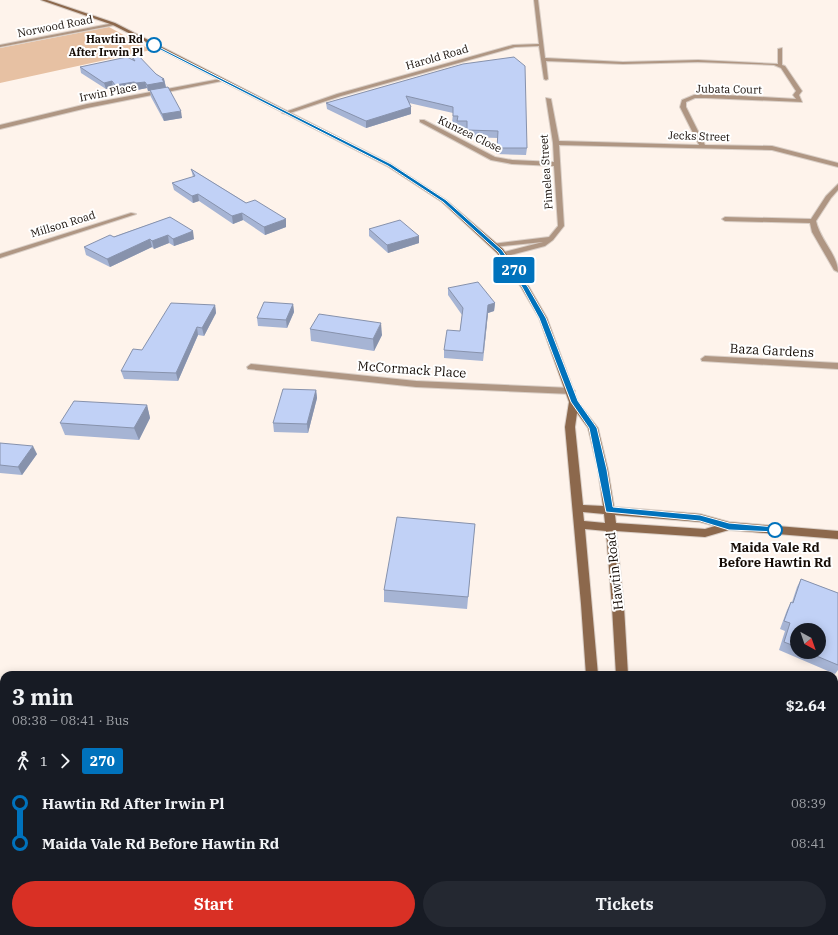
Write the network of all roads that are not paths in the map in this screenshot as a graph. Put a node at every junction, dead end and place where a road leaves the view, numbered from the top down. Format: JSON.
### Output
{"nodes":[{"id":1,"x":43,"y":0,"type":"edge"},
{"id":2,"x":536,"y":0,"type":"edge"},
{"id":3,"x":114,"y":24,"type":"junction"},
{"id":4,"x":541,"y":45,"type":"junction"},
{"id":5,"x":0,"y":46,"type":"edge"},
{"id":6,"x":780,"y":49,"type":"dead end"},
{"id":7,"x":543,"y":60,"type":"junction"},
{"id":8,"x":778,"y":66,"type":"junction"},
{"id":9,"x":546,"y":79,"type":"dead end"},
{"id":10,"x":220,"y":80,"type":"junction"},
{"id":11,"x":340,"y":95,"type":"junction"},
{"id":12,"x":548,"y":100,"type":"dead end"},
{"id":13,"x":278,"y":109,"type":"junction"},
{"id":14,"x":285,"y":113,"type":"junction"},
{"id":15,"x":422,"y":121,"type":"dead end"},
{"id":16,"x":0,"y":127,"type":"edge"},
{"id":17,"x":556,"y":143,"type":"junction"},
{"id":18,"x":702,"y":146,"type":"junction"},
{"id":19,"x":558,"y":164,"type":"junction"},
{"id":20,"x":838,"y":165,"type":"edge"},
{"id":21,"x":838,"y":186,"type":"edge"},
{"id":22,"x":133,"y":214,"type":"dead end"},
{"id":23,"x":725,"y":219,"type":"dead end"},
{"id":24,"x":812,"y":221,"type":"junction"},
{"id":25,"x":551,"y":239,"type":"junction"},
{"id":26,"x":494,"y":245,"type":"junction"},
{"id":27,"x":503,"y":255,"type":"junction"},
{"id":28,"x":0,"y":256,"type":"edge"},
{"id":29,"x":838,"y":270,"type":"edge"},
{"id":30,"x":705,"y":359,"type":"dead end"},
{"id":31,"x":838,"y":366,"type":"edge"},
{"id":32,"x":251,"y":367,"type":"dead end"},
{"id":33,"x":571,"y":391,"type":"junction"},
{"id":34,"x":574,"y":402,"type":"junction"},
{"id":35,"x":578,"y":508,"type":"junction"},
{"id":36,"x":609,"y":510,"type":"junction"},
{"id":37,"x":579,"y":525,"type":"junction"},
{"id":38,"x":729,"y":526,"type":"junction"},
{"id":39,"x":610,"y":528,"type":"junction"},
{"id":40,"x":838,"y":535,"type":"edge"},
{"id":41,"x":592,"y":671,"type":"edge"},
{"id":42,"x":622,"y":671,"type":"edge"}],
"edges":[{"from":1,"to":3,"type":"main road","name":"Hawtin Road"},
{"from":2,"to":4,"type":"street"},
{"from":3,"to":5,"type":"street","name":"Norwood Road"},
{"from":3,"to":10,"type":"main road","name":"Hawtin Road"},
{"from":4,"to":7,"type":"street"},
{"from":4,"to":11,"type":"street","name":"Harold Road"},
{"from":6,"to":8,"type":"street"},
{"from":7,"to":8,"type":"street"},
{"from":7,"to":9,"type":"street"},
{"from":8,"to":18,"type":"street","name":"Jubata Court"},
{"from":10,"to":13,"type":"main road","name":"Hawtin Road"},
{"from":10,"to":16,"type":"street","name":"Irwin Place"},
{"from":11,"to":13,"type":"street","name":"Harold Road"},
{"from":11,"to":14,"type":"street","name":"Harold Road"},
{"from":12,"to":17,"type":"street","name":"Pimelea Street"},
{"from":13,"to":14,"type":"main road","name":"Hawtin Road"},
{"from":14,"to":26,"type":"main road","name":"Hawtin Road"},
{"from":15,"to":19,"type":"street","name":"Kunzea Close"},
{"from":17,"to":18,"type":"street","name":"Jecks Street"},
{"from":17,"to":19,"type":"street","name":"Pimelea Street"},
{"from":18,"to":20,"type":"street","name":"Jecks Street"},
{"from":19,"to":25,"type":"street","name":"Pimelea Street"},
{"from":21,"to":24,"type":"street"},
{"from":22,"to":28,"type":"street","name":"Millson Road"},
{"from":23,"to":24,"type":"street"},
{"from":24,"to":29,"type":"street"},
{"from":25,"to":26,"type":"street"},
{"from":25,"to":27,"type":"street"},
{"from":26,"to":27,"type":"main road","name":"Hawtin Road"},
{"from":27,"to":33,"type":"main road","name":"Hawtin Road"},
{"from":30,"to":31,"type":"street","name":"Baza Gardens"},
{"from":32,"to":33,"type":"street","name":"McCormack Place"},
{"from":33,"to":34,"type":"main road","name":"Hawtin Road"},
{"from":34,"to":35,"type":"main road","name":"Hawtin Road"},
{"from":34,"to":36,"type":"main road","name":"Hawtin Road"},
{"from":35,"to":36,"type":"main road"},
{"from":35,"to":37,"type":"main road","name":"Hawtin Road"},
{"from":36,"to":38,"type":"main road"},
{"from":36,"to":39,"type":"main road","name":"Hawtin Road"},
{"from":37,"to":39,"type":"main road"},
{"from":37,"to":41,"type":"main road","name":"Hawtin Road"},
{"from":38,"to":39,"type":"main road"},
{"from":38,"to":40,"type":"main road"},
{"from":39,"to":42,"type":"main road","name":"Hawtin Road"}]}
